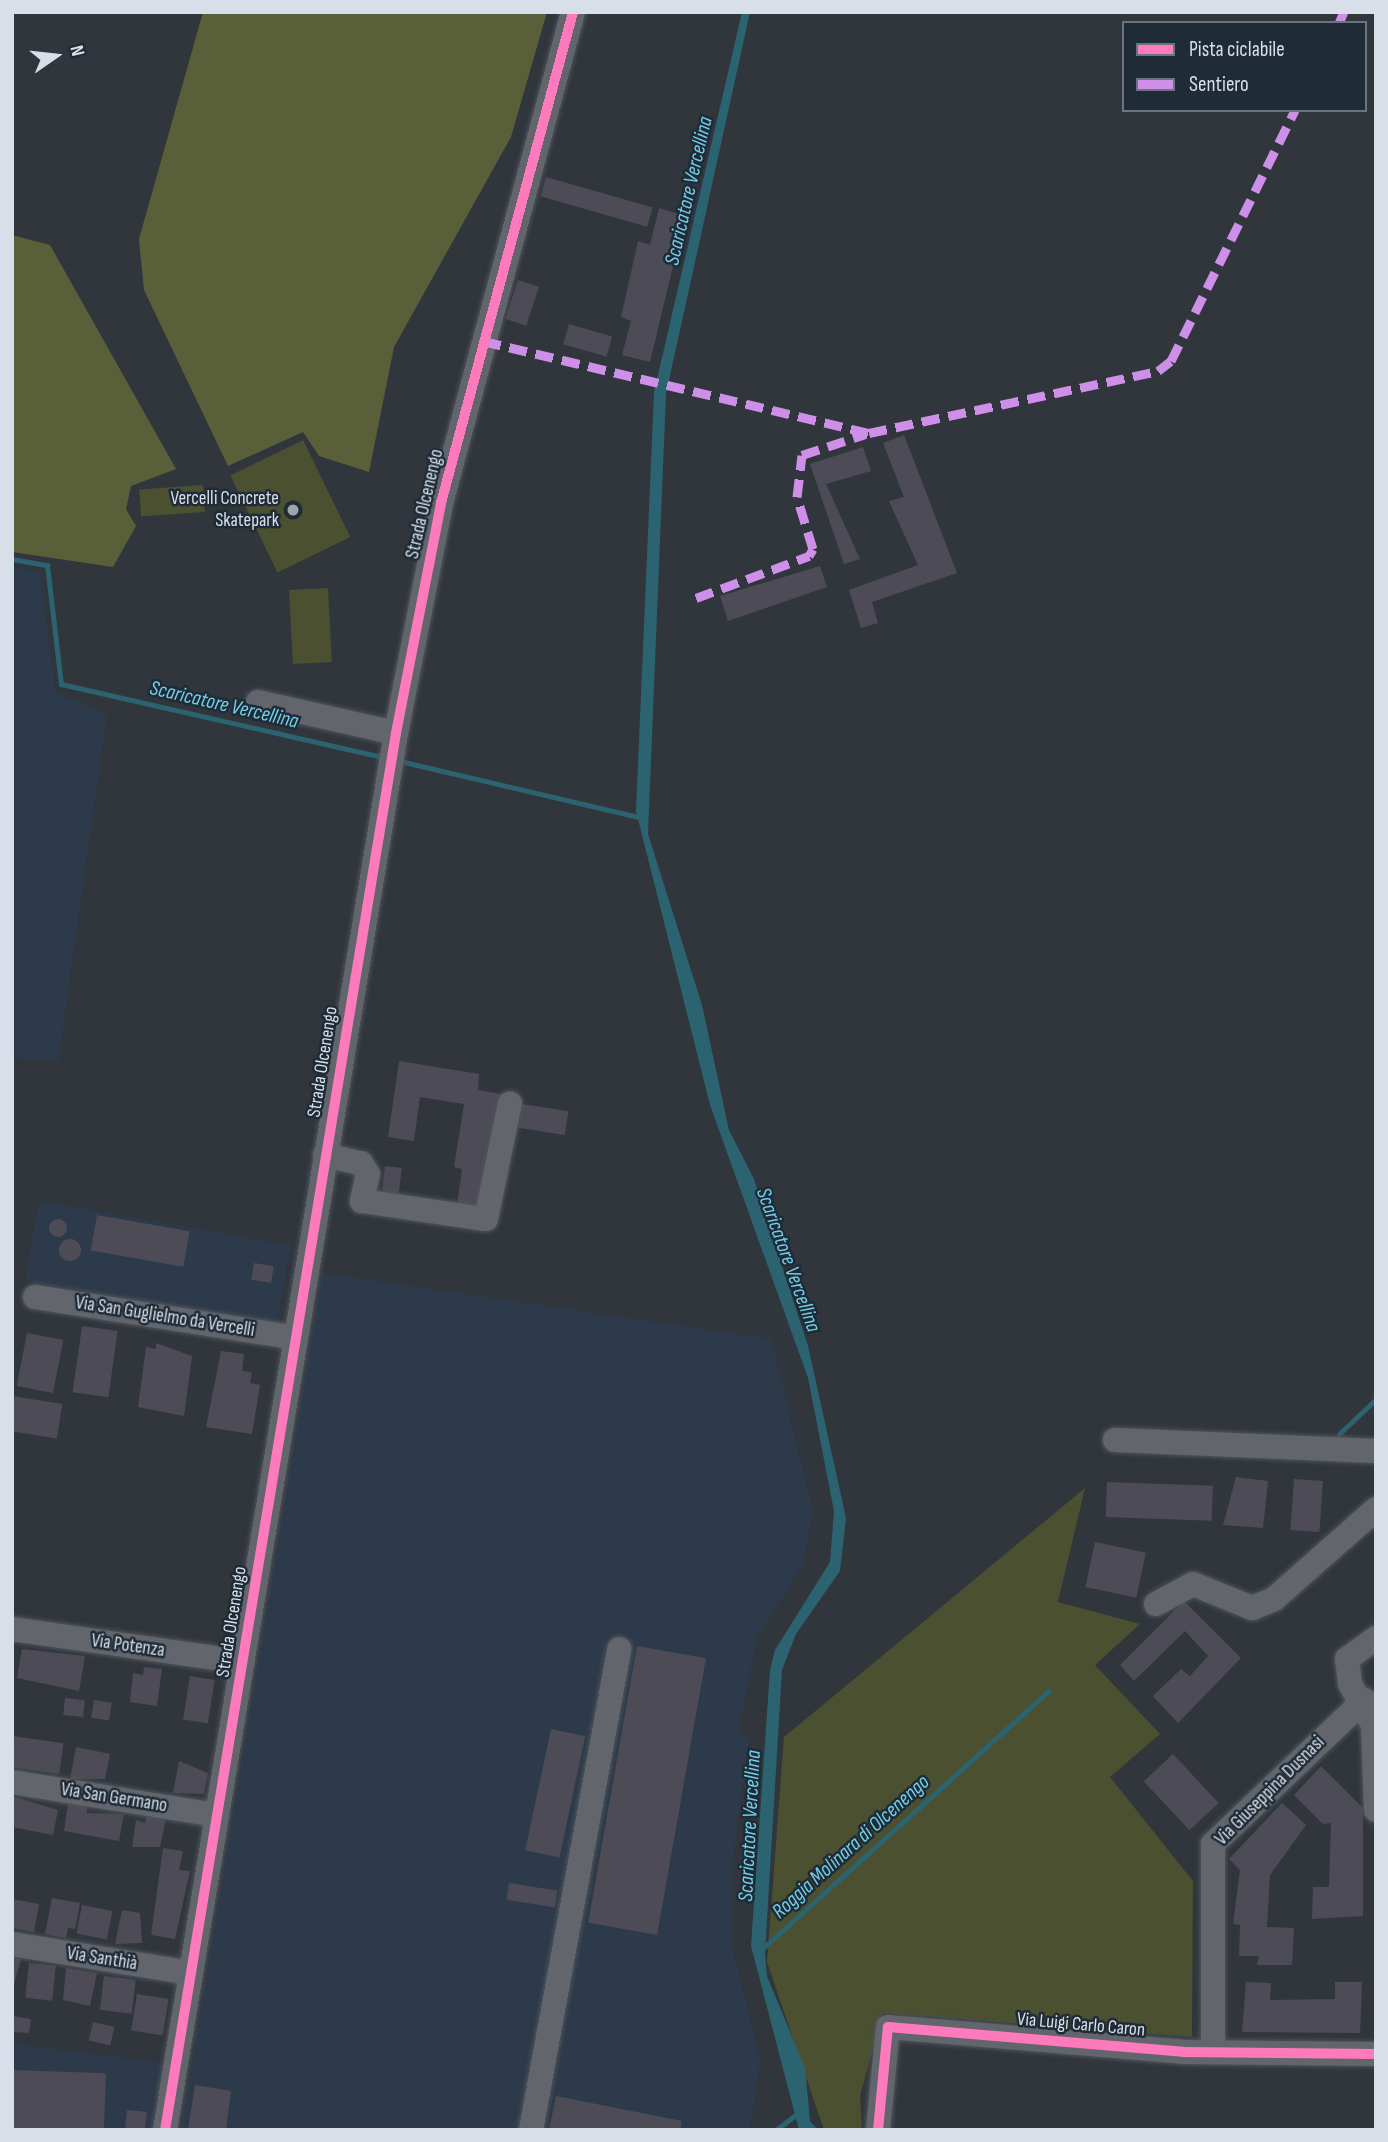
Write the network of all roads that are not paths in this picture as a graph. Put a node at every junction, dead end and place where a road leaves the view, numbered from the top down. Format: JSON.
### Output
{"nodes":[{"id":1,"x":573,"y":12,"type":"edge"},
{"id":2,"x":258,"y":702,"type":"dead end"},
{"id":3,"x":396,"y":733,"type":"junction"},
{"id":4,"x":510,"y":1103,"type":"dead end"},
{"id":5,"x":325,"y":1155,"type":"junction"},
{"id":6,"x":35,"y":1297,"type":"dead end"},
{"id":7,"x":296,"y":1338,"type":"junction"},
{"id":8,"x":1115,"y":1440,"type":"dead end"},
{"id":9,"x":1376,"y":1451,"type":"edge"},
{"id":10,"x":1376,"y":1509,"type":"edge"},
{"id":11,"x":1156,"y":1604,"type":"dead end"},
{"id":12,"x":12,"y":1629,"type":"edge"},
{"id":13,"x":1376,"y":1638,"type":"edge"},
{"id":14,"x":620,"y":1649,"type":"dead end"},
{"id":15,"x":243,"y":1662,"type":"junction"},
{"id":16,"x":1364,"y":1700,"type":"junction"},
{"id":17,"x":12,"y":1782,"type":"edge"},
{"id":18,"x":1376,"y":1810,"type":"edge"},
{"id":19,"x":216,"y":1815,"type":"junction"},
{"id":20,"x":12,"y":1944,"type":"edge"},
{"id":21,"x":191,"y":1973,"type":"junction"},
{"id":22,"x":1213,"y":2052,"type":"junction"},
{"id":23,"x":1376,"y":2054,"type":"edge"},
{"id":24,"x":164,"y":2130,"type":"edge"},
{"id":25,"x":531,"y":2130,"type":"edge"},
{"id":26,"x":878,"y":2130,"type":"edge"}],
"edges":[{"from":1,"to":3,"type":"street","name":"Strada Olcenengo"},
{"from":2,"to":3,"type":"street"},
{"from":3,"to":5,"type":"street","name":"Strada Olcenengo"},
{"from":4,"to":5,"type":"street"},
{"from":5,"to":7,"type":"street","name":"Strada Olcenengo"},
{"from":6,"to":7,"type":"street","name":"Via San Guglielmo da Vercelli"},
{"from":7,"to":15,"type":"street","name":"Strada Olcenengo"},
{"from":8,"to":9,"type":"street"},
{"from":10,"to":11,"type":"street"},
{"from":12,"to":15,"type":"street","name":"Via Potenza"},
{"from":13,"to":16,"type":"street"},
{"from":14,"to":25,"type":"street"},
{"from":15,"to":19,"type":"street","name":"Strada Olcenengo"},
{"from":16,"to":18,"type":"street"},
{"from":16,"to":22,"type":"street","name":"Via Giuseppina Dusnasi"},
{"from":17,"to":19,"type":"street","name":"Via San Germano"},
{"from":19,"to":21,"type":"street","name":"Strada Olcenengo"},
{"from":20,"to":21,"type":"street","name":"Via Santhià"},
{"from":21,"to":24,"type":"street","name":"Strada Olcenengo"},
{"from":22,"to":23,"type":"street","name":"Via Luigi Carlo Caron"},
{"from":22,"to":26,"type":"street","name":"Via Luigi Carlo Caron"}]}
